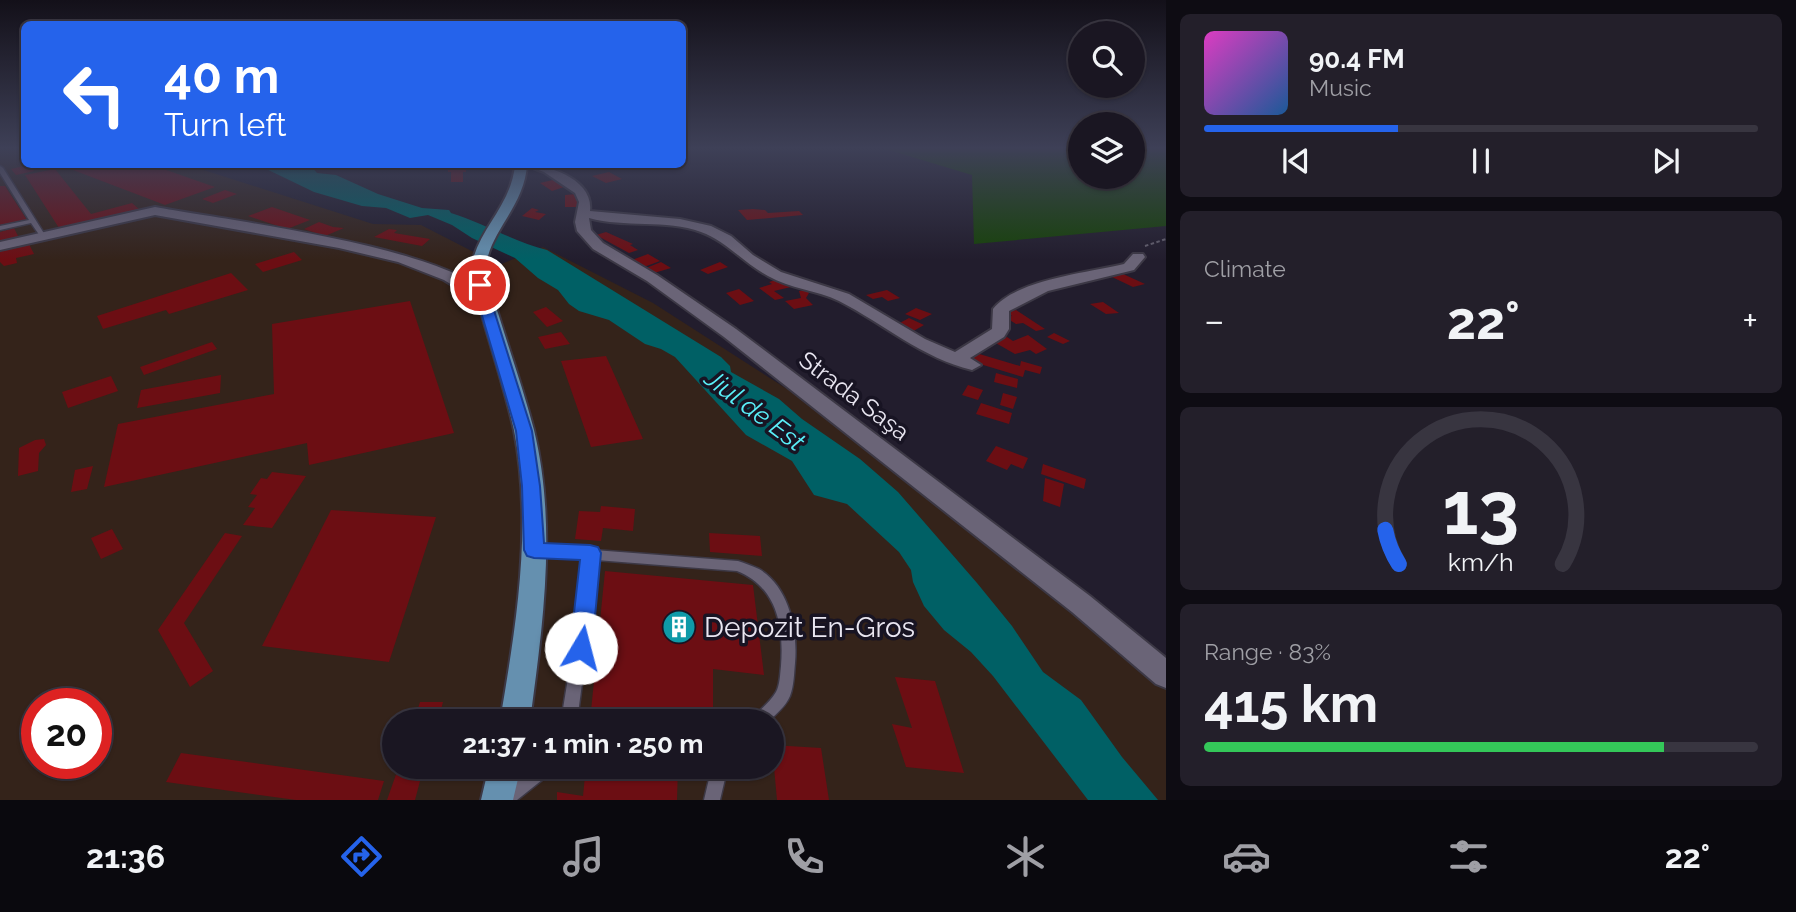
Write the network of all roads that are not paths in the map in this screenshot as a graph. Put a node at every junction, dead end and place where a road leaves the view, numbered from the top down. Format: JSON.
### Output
{"nodes":[{"id":1,"x":11,"y":185,"type":"edge"},
{"id":2,"x":519,"y":185,"type":"edge"},
{"id":3,"x":571,"y":185,"type":"edge"},
{"id":4,"x":583,"y":213,"type":"junction"},
{"id":5,"x":33,"y":221,"type":"junction"},
{"id":6,"x":0,"y":229,"type":"edge"},
{"id":7,"x":42,"y":235,"type":"junction"},
{"id":8,"x":0,"y":246,"type":"edge"},
{"id":9,"x":1138,"y":257,"type":"road end"},
{"id":10,"x":484,"y":298,"type":"junction"},
{"id":11,"x":534,"y":550,"type":"junction"},
{"id":12,"x":590,"y":553,"type":"junction"},
{"id":13,"x":1166,"y":675,"type":"edge"},
{"id":14,"x":517,"y":709,"type":"edge"},
{"id":15,"x":571,"y":709,"type":"edge"},
{"id":16,"x":769,"y":709,"type":"edge"},
{"id":17,"x":502,"y":779,"type":"edge"},
{"id":18,"x":529,"y":779,"type":"edge"},
{"id":19,"x":717,"y":779,"type":"edge"},
{"id":20,"x":497,"y":800,"type":"edge"},
{"id":21,"x":504,"y":800,"type":"edge"},
{"id":22,"x":712,"y":800,"type":"edge"}],
"edges":[{"from":1,"to":5,"type":"lane"},
{"from":2,"to":10,"type":"main road"},
{"from":3,"to":4,"type":"street","name":"Strada Saşa"},
{"from":4,"to":9,"type":"street"},
{"from":4,"to":13,"type":"street","name":"Strada Saşa"},
{"from":5,"to":6,"type":"lane"},
{"from":5,"to":7,"type":"lane"},
{"from":7,"to":8,"type":"street"},
{"from":7,"to":10,"type":"street"},
{"from":10,"to":11,"type":"main road"},
{"from":11,"to":12,"type":"lane"},
{"from":11,"to":14,"type":"main road"},
{"from":12,"to":15,"type":"lane"},
{"from":12,"to":16,"type":"lane"},
{"from":17,"to":20,"type":"main road"},
{"from":18,"to":21,"type":"lane"},
{"from":19,"to":22,"type":"lane"}]}
